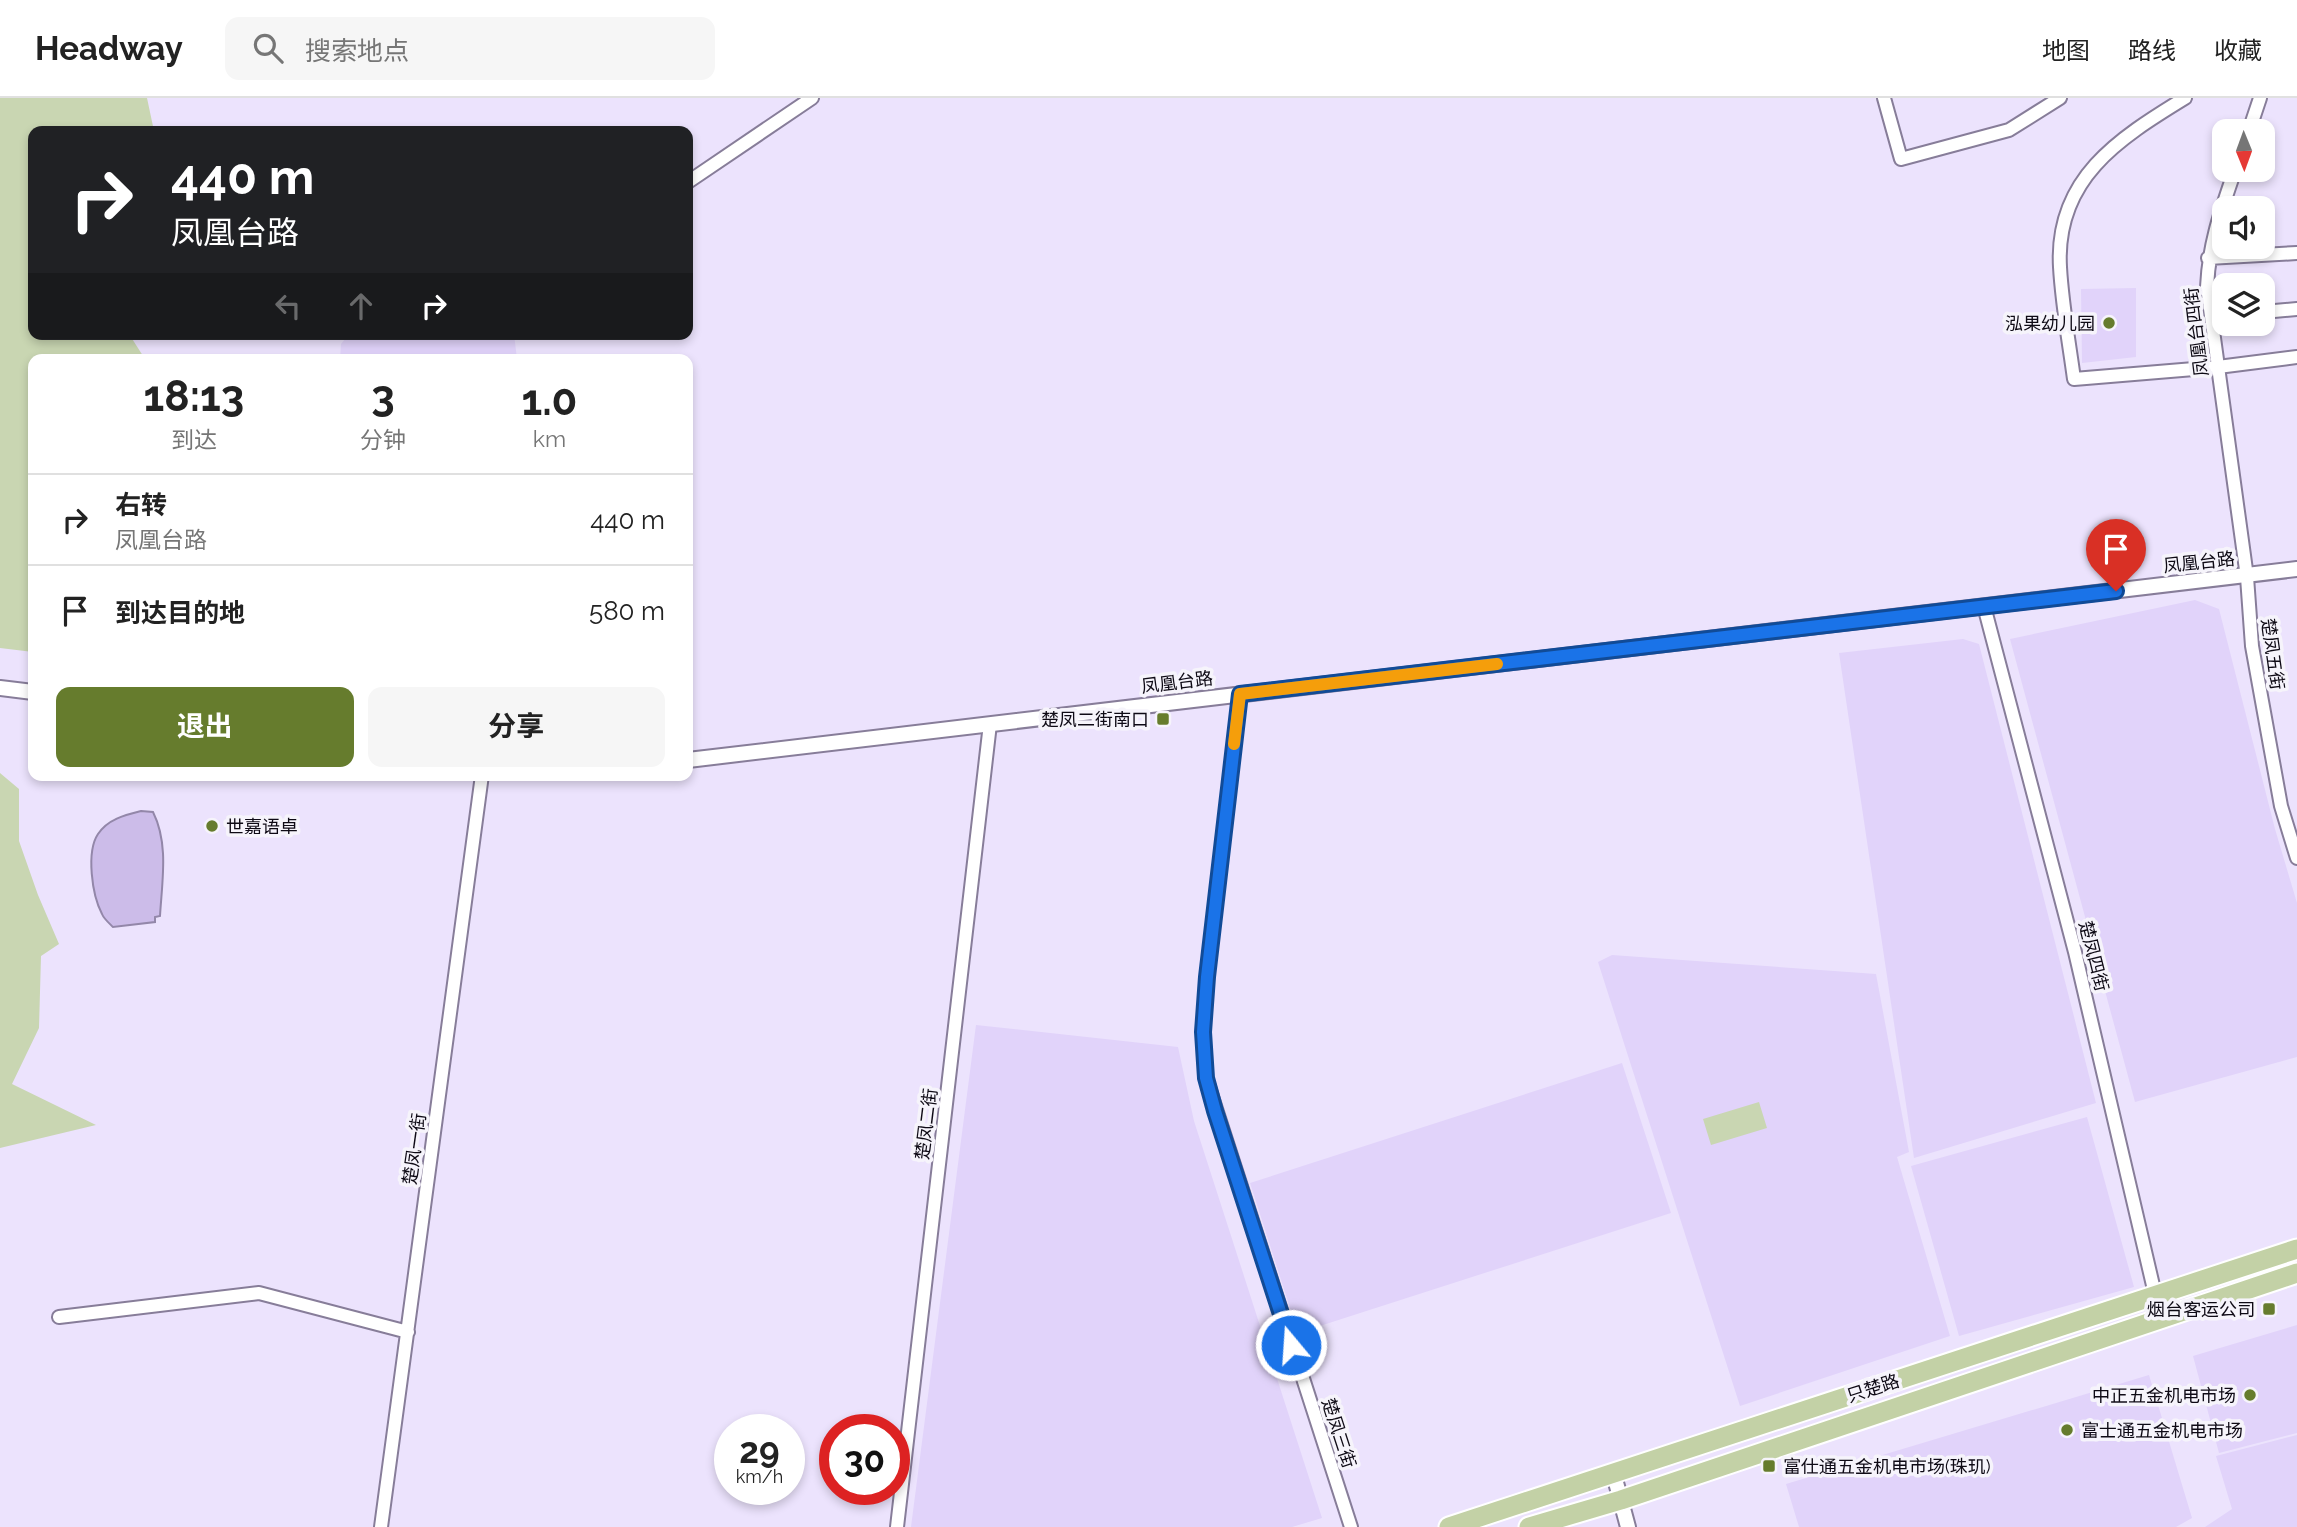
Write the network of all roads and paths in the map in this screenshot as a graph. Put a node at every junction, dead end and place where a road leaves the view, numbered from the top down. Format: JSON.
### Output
{"nodes":[{"id":1,"x":811,"y":98,"type":"edge"},
{"id":2,"x":1884,"y":98,"type":"edge"},
{"id":3,"x":2060,"y":98,"type":"edge"},
{"id":4,"x":2185,"y":98,"type":"edge"},
{"id":5,"x":2260,"y":98,"type":"edge"},
{"id":6,"x":2253,"y":119,"type":"edge"},
{"id":7,"x":693,"y":179,"type":"edge"},
{"id":8,"x":2231,"y":182,"type":"edge"},
{"id":9,"x":2297,"y":253,"type":"edge"},
{"id":10,"x":2208,"y":258,"type":"junction"},
{"id":11,"x":2297,"y":309,"type":"edge"},
{"id":12,"x":2275,"y":311,"type":"edge"},
{"id":13,"x":2210,"y":316,"type":"joint"},
{"id":14,"x":2297,"y":357,"type":"edge"},
{"id":15,"x":2218,"y":367,"type":"junction"},
{"id":16,"x":2297,"y":569,"type":"edge"},
{"id":17,"x":2247,"y":576,"type":"junction"},
{"id":18,"x":1984,"y":606,"type":"junction"},
{"id":19,"x":0,"y":688,"type":"edge"},
{"id":20,"x":28,"y":691,"type":"edge"},
{"id":21,"x":1240,"y":694,"type":"junction"},
{"id":22,"x":990,"y":724,"type":"junction"},
{"id":23,"x":693,"y":759,"type":"edge"},
{"id":24,"x":481,"y":781,"type":"edge"},
{"id":25,"x":2297,"y":859,"type":"edge"},
{"id":26,"x":2297,"y":1249,"type":"edge"},
{"id":27,"x":2297,"y":1273,"type":"edge"},
{"id":28,"x":2155,"y":1294,"type":"junction"},
{"id":29,"x":2163,"y":1316,"type":"junction"},
{"id":30,"x":59,"y":1317,"type":"dead end"},
{"id":31,"x":408,"y":1332,"type":"junction"},
{"id":32,"x":1614,"y":1475,"type":"junction"},
{"id":33,"x":1621,"y":1500,"type":"junction"},
{"id":34,"x":382,"y":1527,"type":"edge"},
{"id":35,"x":897,"y":1527,"type":"edge"},
{"id":36,"x":1351,"y":1527,"type":"edge"},
{"id":37,"x":1449,"y":1527,"type":"edge"},
{"id":38,"x":1529,"y":1527,"type":"edge"},
{"id":39,"x":1628,"y":1527,"type":"edge"}],
"edges":[{"from":1,"to":7,"type":"street"},
{"from":2,"to":3,"type":"street"},
{"from":4,"to":15,"type":"street"},
{"from":5,"to":6,"type":"street"},
{"from":8,"to":10,"type":"street","name":"凤凰台四街"},
{"from":9,"to":10,"type":"street"},
{"from":10,"to":13,"type":"street","name":"凤凰台四街"},
{"from":11,"to":12,"type":"street"},
{"from":13,"to":15,"type":"street","name":"凤凰台四街"},
{"from":14,"to":15,"type":"street"},
{"from":15,"to":17,"type":"street","name":"凤凰台四街"},
{"from":16,"to":17,"type":"street","name":"凤凰台路"},
{"from":17,"to":18,"type":"street","name":"凤凰台路"},
{"from":17,"to":25,"type":"street","name":"楚凤五街"},
{"from":18,"to":21,"type":"street","name":"凤凰台路"},
{"from":18,"to":28,"type":"street","name":"楚凤四街"},
{"from":19,"to":20,"type":"street"},
{"from":21,"to":22,"type":"street","name":"凤凰台路"},
{"from":21,"to":36,"type":"street","name":"楚凤三街"},
{"from":22,"to":23,"type":"street","name":"凤凰台路"},
{"from":22,"to":35,"type":"street","name":"楚凤二街"},
{"from":24,"to":31,"type":"street","name":"楚凤一街"},
{"from":26,"to":28,"type":"main road","name":"只楚路"},
{"from":27,"to":29,"type":"main road","name":"只楚路"},
{"from":28,"to":29,"type":"street","name":"楚凤四街"},
{"from":28,"to":32,"type":"main road","name":"只楚路"},
{"from":29,"to":33,"type":"main road","name":"只楚路"},
{"from":30,"to":31,"type":"street"},
{"from":31,"to":34,"type":"street","name":"楚凤一街"},
{"from":32,"to":33,"type":"street"},
{"from":32,"to":37,"type":"main road","name":"只楚路"},
{"from":33,"to":38,"type":"main road","name":"只楚路"},
{"from":33,"to":39,"type":"street"}]}
